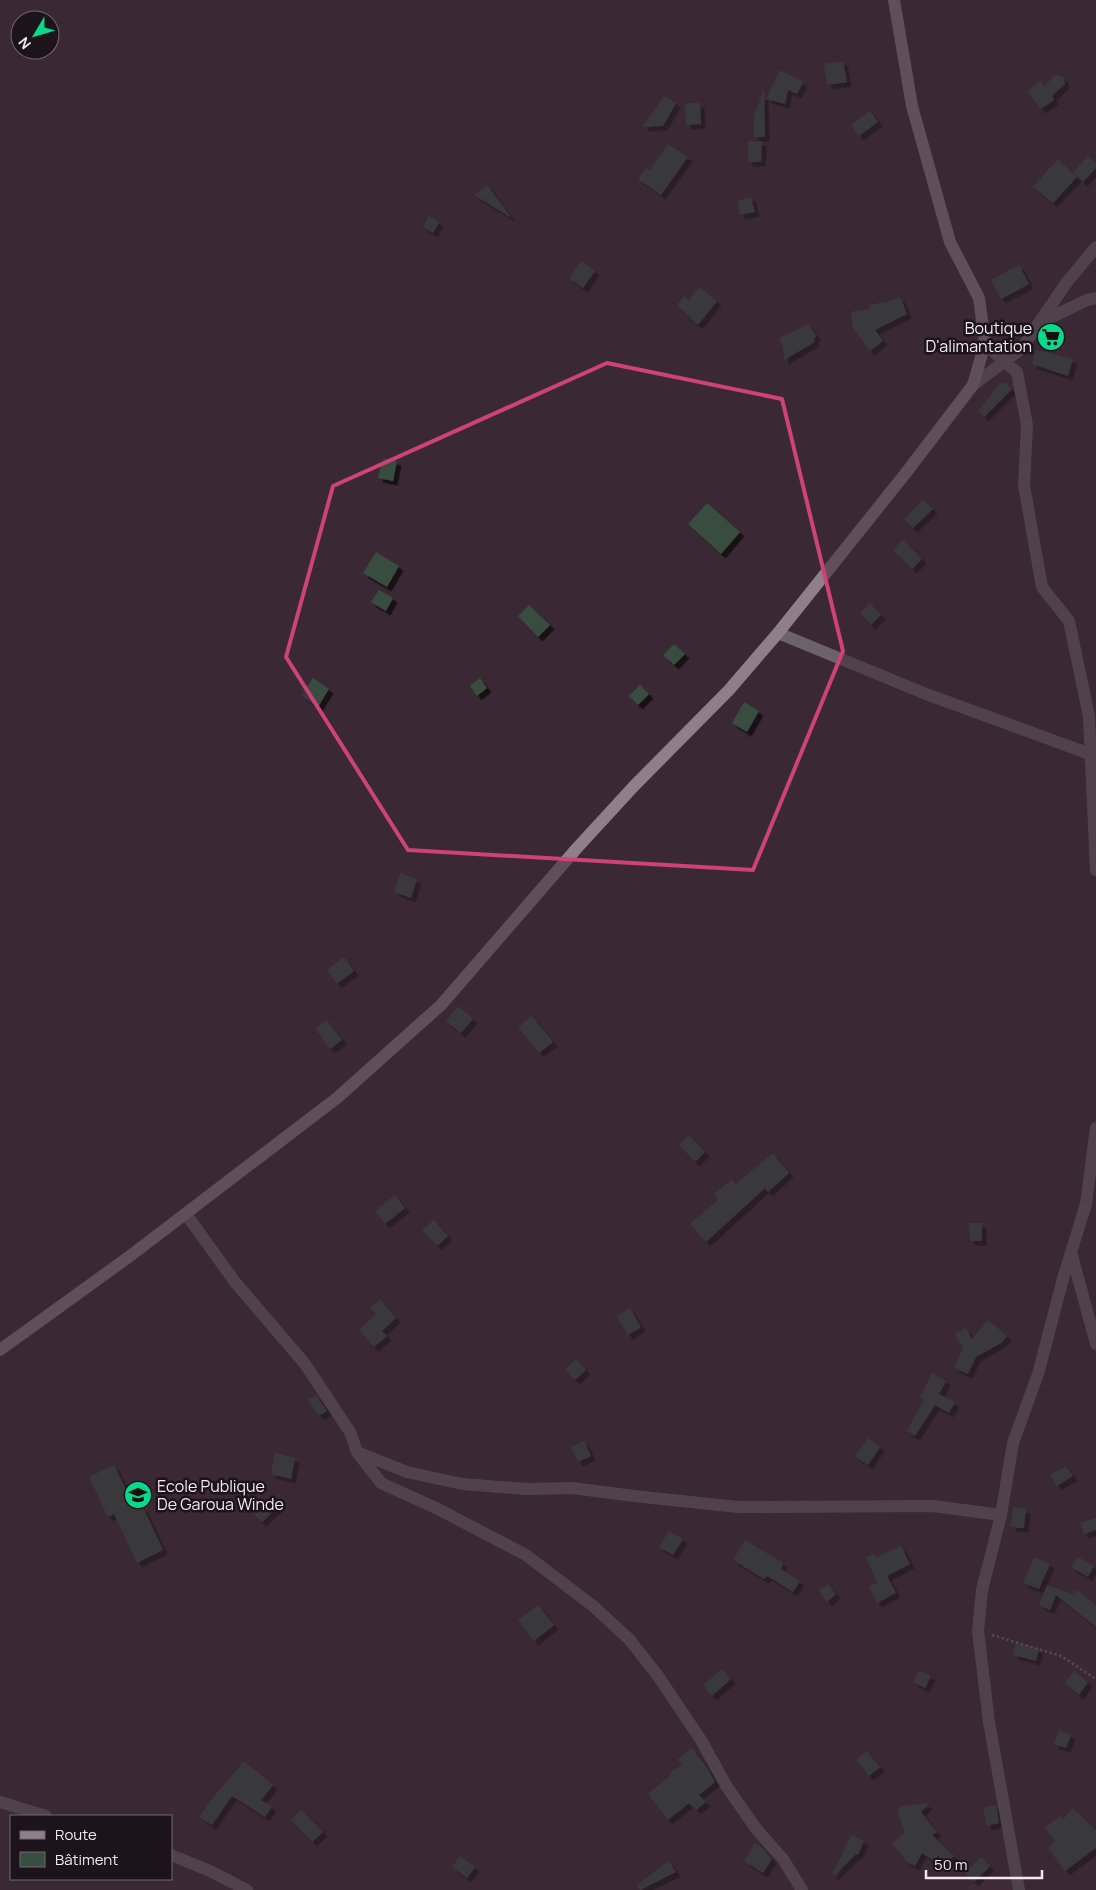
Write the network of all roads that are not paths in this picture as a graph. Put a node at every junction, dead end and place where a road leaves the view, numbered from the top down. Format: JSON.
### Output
{"nodes":[{"id":1,"x":894,"y":0,"type":"edge"},
{"id":2,"x":1096,"y":247,"type":"edge"},
{"id":3,"x":1096,"y":298,"type":"edge"},
{"id":4,"x":1039,"y":323,"type":"junction"},
{"id":5,"x":985,"y":343,"type":"junction"},
{"id":6,"x":1004,"y":362,"type":"junction"},
{"id":7,"x":972,"y":385,"type":"junction"},
{"id":8,"x":778,"y":632,"type":"junction"},
{"id":9,"x":1092,"y":764,"type":"edge"},
{"id":10,"x":1096,"y":870,"type":"edge"},
{"id":11,"x":1096,"y":1128,"type":"edge"},
{"id":12,"x":186,"y":1214,"type":"junction"},
{"id":13,"x":1071,"y":1252,"type":"junction"},
{"id":14,"x":1096,"y":1344,"type":"edge"},
{"id":15,"x":0,"y":1350,"type":"edge"},
{"id":16,"x":357,"y":1452,"type":"junction"},
{"id":17,"x":1001,"y":1515,"type":"junction"},
{"id":18,"x":0,"y":1802,"type":"edge"},
{"id":19,"x":43,"y":1815,"type":"edge"},
{"id":20,"x":172,"y":1855,"type":"edge"},
{"id":21,"x":247,"y":1890,"type":"edge"},
{"id":22,"x":802,"y":1890,"type":"edge"},
{"id":23,"x":1019,"y":1890,"type":"edge"}],
"edges":[{"from":1,"to":5,"type":"street"},
{"from":2,"to":4,"type":"street"},
{"from":3,"to":4,"type":"street"},
{"from":4,"to":6,"type":"street"},
{"from":5,"to":6,"type":"street"},
{"from":5,"to":7,"type":"street"},
{"from":6,"to":7,"type":"street"},
{"from":6,"to":9,"type":"street"},
{"from":7,"to":8,"type":"street"},
{"from":8,"to":9,"type":"street"},
{"from":8,"to":12,"type":"street"},
{"from":9,"to":10,"type":"street"},
{"from":11,"to":13,"type":"street"},
{"from":12,"to":15,"type":"street"},
{"from":12,"to":16,"type":"street"},
{"from":13,"to":14,"type":"street"},
{"from":13,"to":17,"type":"street"},
{"from":16,"to":17,"type":"street"},
{"from":16,"to":22,"type":"street"},
{"from":17,"to":23,"type":"street"},
{"from":18,"to":19,"type":"street"},
{"from":20,"to":21,"type":"street"}]}
